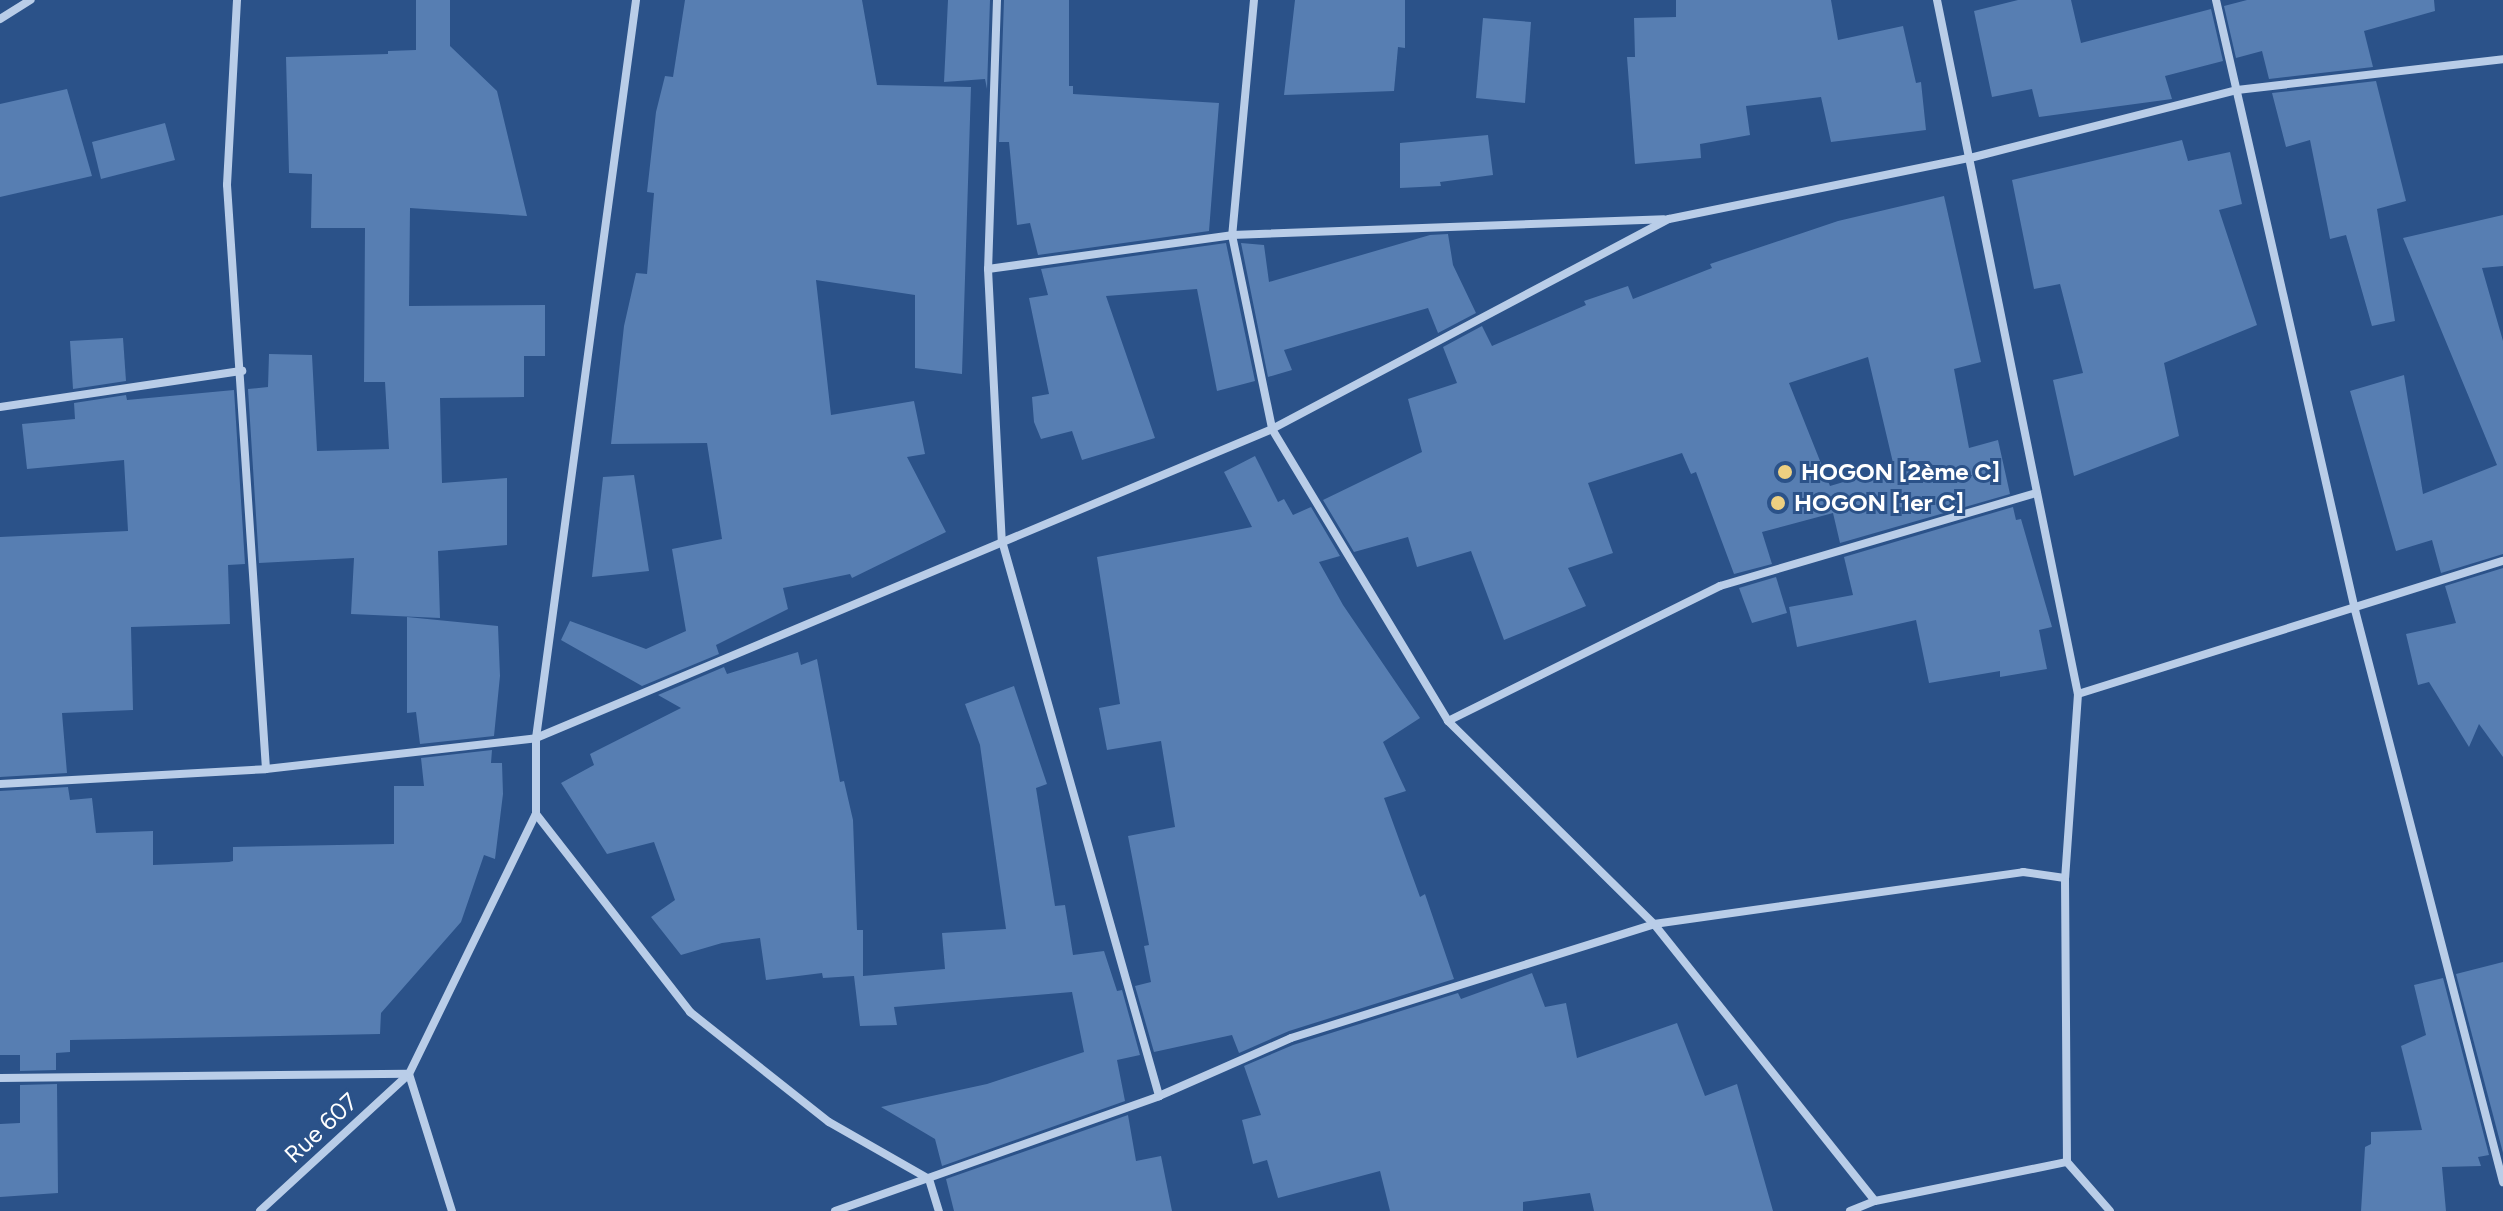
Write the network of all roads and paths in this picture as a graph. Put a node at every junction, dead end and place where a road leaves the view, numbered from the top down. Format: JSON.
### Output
{"nodes":[{"id":1,"x":31,"y":0,"type":"edge"},
{"id":2,"x":237,"y":0,"type":"edge"},
{"id":3,"x":636,"y":0,"type":"edge"},
{"id":4,"x":997,"y":0,"type":"edge"},
{"id":5,"x":1254,"y":0,"type":"edge"},
{"id":6,"x":1937,"y":0,"type":"edge"},
{"id":7,"x":2216,"y":0,"type":"edge"},
{"id":8,"x":0,"y":19,"type":"edge"},
{"id":9,"x":2503,"y":59,"type":"edge"},
{"id":10,"x":2237,"y":90,"type":"junction"},
{"id":11,"x":1970,"y":158,"type":"junction"},
{"id":12,"x":1669,"y":219,"type":"junction"},
{"id":13,"x":1232,"y":235,"type":"junction"},
{"id":14,"x":988,"y":269,"type":"junction"},
{"id":15,"x":242,"y":371,"type":"junction"},
{"id":16,"x":0,"y":407,"type":"edge"},
{"id":17,"x":1272,"y":429,"type":"junction"},
{"id":18,"x":2037,"y":493,"type":"junction"},
{"id":19,"x":1002,"y":541,"type":"junction"},
{"id":20,"x":2503,"y":561,"type":"edge"},
{"id":21,"x":2355,"y":610,"type":"junction"},
{"id":22,"x":2078,"y":694,"type":"junction"},
{"id":23,"x":1448,"y":721,"type":"junction"},
{"id":24,"x":536,"y":738,"type":"junction"},
{"id":25,"x":266,"y":769,"type":"junction"},
{"id":26,"x":0,"y":784,"type":"edge"},
{"id":27,"x":536,"y":814,"type":"junction"},
{"id":28,"x":2065,"y":878,"type":"junction"},
{"id":29,"x":1654,"y":924,"type":"junction"},
{"id":30,"x":409,"y":1074,"type":"junction"},
{"id":31,"x":0,"y":1078,"type":"edge"},
{"id":32,"x":1159,"y":1096,"type":"junction"},
{"id":33,"x":2067,"y":1162,"type":"junction"},
{"id":34,"x":929,"y":1179,"type":"junction"},
{"id":35,"x":2503,"y":1182,"type":"edge"},
{"id":36,"x":1875,"y":1201,"type":"junction"},
{"id":37,"x":260,"y":1211,"type":"edge"},
{"id":38,"x":452,"y":1211,"type":"edge"},
{"id":39,"x":835,"y":1211,"type":"edge"},
{"id":40,"x":939,"y":1211,"type":"edge"},
{"id":41,"x":1850,"y":1211,"type":"edge"},
{"id":42,"x":2110,"y":1211,"type":"edge"}],
"edges":[{"from":1,"to":8,"type":"street"},
{"from":2,"to":15,"type":"street"},
{"from":3,"to":24,"type":"street"},
{"from":4,"to":14,"type":"street"},
{"from":5,"to":13,"type":"street"},
{"from":6,"to":11,"type":"street"},
{"from":7,"to":10,"type":"street"},
{"from":9,"to":10,"type":"street"},
{"from":10,"to":11,"type":"street"},
{"from":10,"to":21,"type":"street"},
{"from":11,"to":12,"type":"street"},
{"from":11,"to":18,"type":"street"},
{"from":12,"to":13,"type":"street"},
{"from":12,"to":17,"type":"street"},
{"from":13,"to":14,"type":"street"},
{"from":13,"to":17,"type":"street"},
{"from":14,"to":19,"type":"street"},
{"from":15,"to":16,"type":"street"},
{"from":15,"to":25,"type":"street"},
{"from":17,"to":19,"type":"street"},
{"from":17,"to":23,"type":"street"},
{"from":18,"to":22,"type":"street"},
{"from":18,"to":23,"type":"street"},
{"from":19,"to":24,"type":"street"},
{"from":19,"to":32,"type":"street"},
{"from":20,"to":21,"type":"street"},
{"from":21,"to":22,"type":"street"},
{"from":21,"to":35,"type":"street"},
{"from":22,"to":28,"type":"street"},
{"from":23,"to":29,"type":"street"},
{"from":24,"to":25,"type":"street"},
{"from":24,"to":27,"type":"street"},
{"from":25,"to":26,"type":"street"},
{"from":27,"to":30,"type":"street"},
{"from":27,"to":34,"type":"street"},
{"from":28,"to":29,"type":"street"},
{"from":28,"to":33,"type":"street"},
{"from":29,"to":32,"type":"street"},
{"from":29,"to":36,"type":"street"},
{"from":30,"to":31,"type":"street"},
{"from":30,"to":37,"type":"street","name":"Rue 607"},
{"from":30,"to":38,"type":"street"},
{"from":32,"to":34,"type":"street"},
{"from":33,"to":36,"type":"street"},
{"from":33,"to":42,"type":"street"},
{"from":34,"to":39,"type":"street"},
{"from":34,"to":40,"type":"street"},
{"from":36,"to":41,"type":"street"}]}
